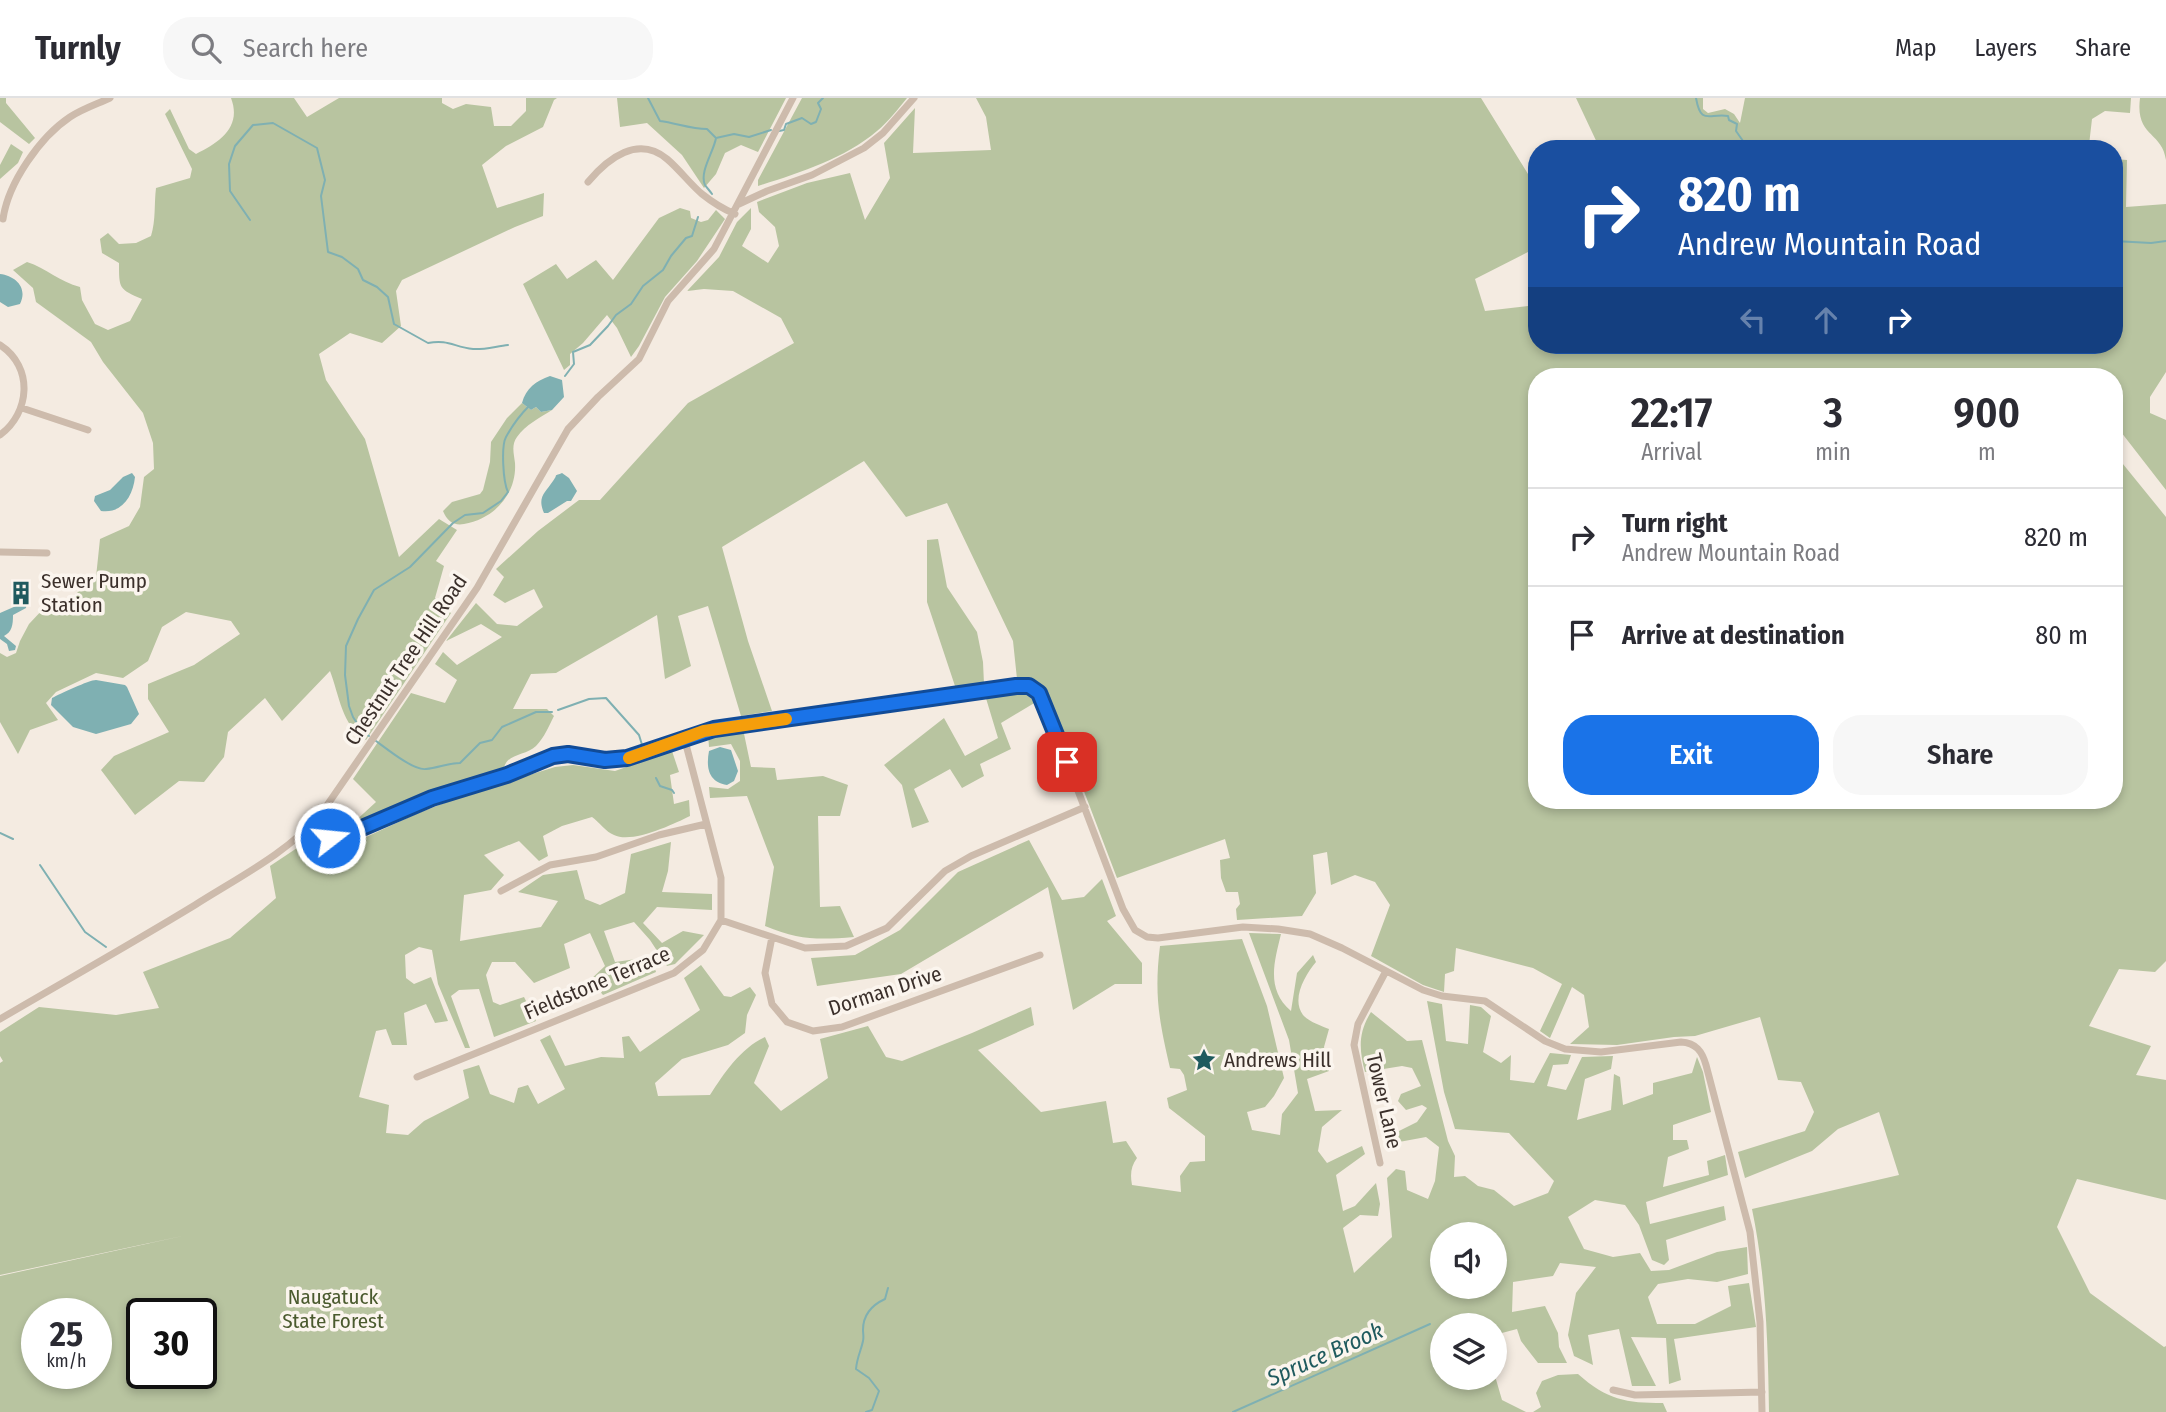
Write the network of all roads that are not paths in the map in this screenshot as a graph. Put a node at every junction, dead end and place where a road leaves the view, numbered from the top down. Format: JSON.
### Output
{"nodes":[{"id":1,"x":110,"y":98,"type":"edge"},
{"id":2,"x":793,"y":98,"type":"edge"},
{"id":3,"x":914,"y":98,"type":"edge"},
{"id":4,"x":589,"y":182,"type":"dead end"},
{"id":5,"x":739,"y":204,"type":"junction"},
{"id":6,"x":734,"y":215,"type":"junction"},
{"id":7,"x":3,"y":219,"type":"dead end"},
{"id":8,"x":0,"y":345,"type":"edge"},
{"id":9,"x":22,"y":408,"type":"junction"},
{"id":10,"x":88,"y":430,"type":"dead end"},
{"id":11,"x":0,"y":435,"type":"edge"},
{"id":12,"x":0,"y":552,"type":"edge"},
{"id":13,"x":47,"y":554,"type":"dead end"},
{"id":14,"x":684,"y":737,"type":"junction"},
{"id":15,"x":1085,"y":807,"type":"junction"},
{"id":16,"x":706,"y":824,"type":"junction"},
{"id":17,"x":302,"y":834,"type":"junction"},
{"id":18,"x":501,"y":891,"type":"dead end"},
{"id":19,"x":721,"y":920,"type":"junction"},
{"id":20,"x":772,"y":937,"type":"junction"},
{"id":21,"x":1040,"y":956,"type":"dead end"},
{"id":22,"x":1386,"y":971,"type":"junction"},
{"id":23,"x":0,"y":1019,"type":"edge"},
{"id":24,"x":417,"y":1077,"type":"dead end"},
{"id":25,"x":1380,"y":1163,"type":"dead end"},
{"id":26,"x":1613,"y":1390,"type":"dead end"},
{"id":27,"x":1762,"y":1392,"type":"junction"},
{"id":28,"x":1762,"y":1412,"type":"edge"}],
"edges":[{"from":1,"to":7,"type":"street"},
{"from":2,"to":5,"type":"street","name":"Chestnut Tree Hill Road"},
{"from":3,"to":5,"type":"street"},
{"from":4,"to":6,"type":"street"},
{"from":5,"to":6,"type":"street","name":"Chestnut Tree Hill Road"},
{"from":6,"to":17,"type":"street","name":"Chestnut Tree Hill Road"},
{"from":8,"to":9,"type":"street"},
{"from":9,"to":10,"type":"street"},
{"from":9,"to":11,"type":"street"},
{"from":12,"to":13,"type":"street"},
{"from":14,"to":15,"type":"street"},
{"from":14,"to":16,"type":"street"},
{"from":14,"to":17,"type":"street"},
{"from":15,"to":20,"type":"street"},
{"from":15,"to":22,"type":"street"},
{"from":16,"to":18,"type":"street"},
{"from":16,"to":19,"type":"street"},
{"from":17,"to":23,"type":"street","name":"Chestnut Tree Hill Road"},
{"from":19,"to":20,"type":"street"},
{"from":19,"to":24,"type":"street","name":"Fieldstone Terrace"},
{"from":20,"to":21,"type":"street","name":"Dorman Drive"},
{"from":22,"to":25,"type":"street","name":"Tower Lane"},
{"from":22,"to":27,"type":"street"},
{"from":26,"to":27,"type":"street"},
{"from":27,"to":28,"type":"street"}]}
